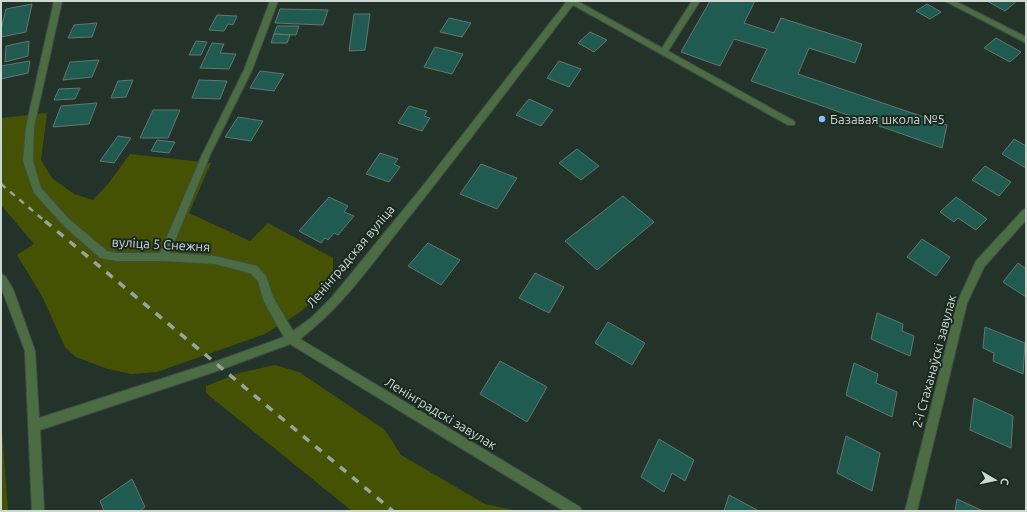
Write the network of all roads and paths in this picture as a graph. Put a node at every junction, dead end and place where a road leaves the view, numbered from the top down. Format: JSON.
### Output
{"nodes":[{"id":1,"x":58,"y":1,"type":"edge"},
{"id":2,"x":274,"y":1,"type":"edge"},
{"id":3,"x":572,"y":1,"type":"edge"},
{"id":4,"x":696,"y":1,"type":"edge"},
{"id":5,"x":950,"y":1,"type":"edge"},
{"id":6,"x":1026,"y":40,"type":"edge"},
{"id":7,"x":663,"y":52,"type":"junction"},
{"id":8,"x":791,"y":123,"type":"dead end"},
{"id":9,"x":1026,"y":213,"type":"edge"},
{"id":10,"x":163,"y":257,"type":"junction"},
{"id":11,"x":1,"y":279,"type":"edge"},
{"id":12,"x":291,"y":339,"type":"junction"},
{"id":13,"x":34,"y":426,"type":"junction"},
{"id":14,"x":38,"y":511,"type":"edge"},
{"id":15,"x":576,"y":511,"type":"edge"},
{"id":16,"x":911,"y":511,"type":"edge"}],
"edges":[{"from":1,"to":10,"type":"street","name":"вуліца 5 Снежня"},
{"from":2,"to":10,"type":"street"},
{"from":3,"to":7,"type":"street"},
{"from":3,"to":12,"type":"street","name":"Ленінградская вуліца"},
{"from":4,"to":7,"type":"street"},
{"from":5,"to":6,"type":"street"},
{"from":7,"to":8,"type":"street"},
{"from":9,"to":16,"type":"street","name":"2-і Стаханаўскі завулак"},
{"from":10,"to":12,"type":"street","name":"вуліца 5 Снежня"},
{"from":11,"to":13,"type":"street"},
{"from":12,"to":13,"type":"street","name":"Ленінградская вуліца"},
{"from":12,"to":15,"type":"street","name":"Ленінградскі завулак"},
{"from":13,"to":14,"type":"street"}]}
